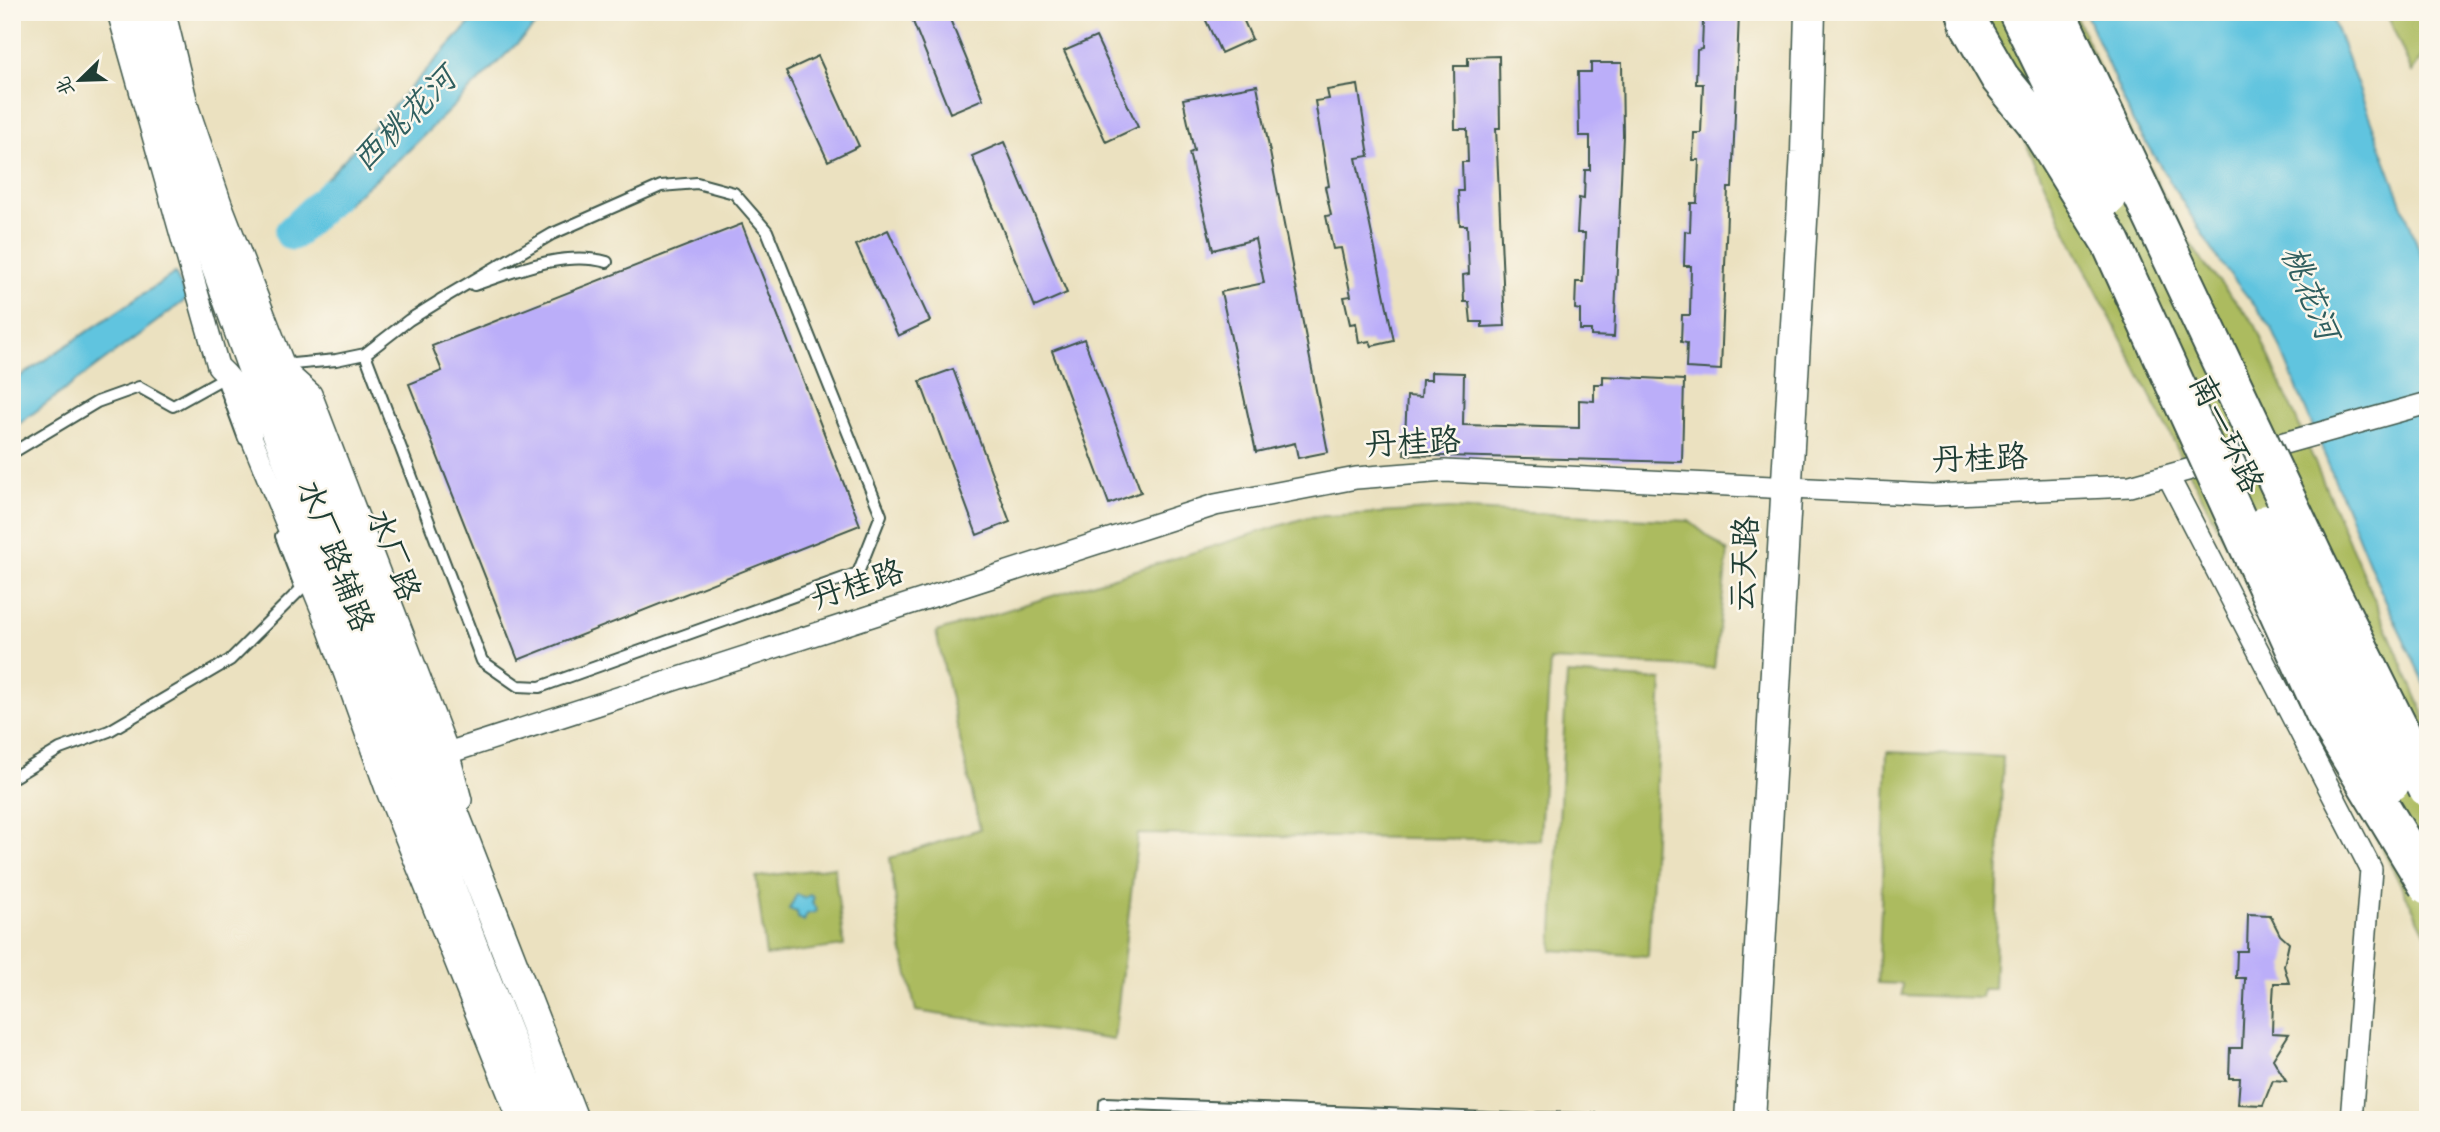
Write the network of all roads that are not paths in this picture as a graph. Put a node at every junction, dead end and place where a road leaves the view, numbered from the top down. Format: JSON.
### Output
{"nodes":[{"id":1,"x":118,"y":12,"type":"edge"},
{"id":2,"x":136,"y":12,"type":"edge"},
{"id":3,"x":160,"y":12,"type":"edge"},
{"id":4,"x":1810,"y":12,"type":"edge"},
{"id":5,"x":1966,"y":12,"type":"edge"},
{"id":6,"x":2018,"y":12,"type":"edge"},
{"id":7,"x":2056,"y":12,"type":"edge"},
{"id":8,"x":607,"y":262,"type":"dead end"},
{"id":9,"x":440,"y":300,"type":"junction"},
{"id":10,"x":365,"y":354,"type":"junction"},
{"id":11,"x":245,"y":371,"type":"junction"},
{"id":12,"x":2428,"y":403,"type":"edge"},
{"id":13,"x":12,"y":453,"type":"edge"},
{"id":14,"x":2168,"y":476,"type":"junction"},
{"id":15,"x":1786,"y":487,"type":"junction"},
{"id":16,"x":440,"y":755,"type":"junction"},
{"id":17,"x":12,"y":778,"type":"edge"},
{"id":18,"x":2428,"y":788,"type":"edge"},
{"id":19,"x":2428,"y":858,"type":"edge"},
{"id":20,"x":2428,"y":885,"type":"edge"},
{"id":21,"x":1538,"y":1119,"type":"edge"},
{"id":22,"x":519,"y":1120,"type":"edge"},
{"id":23,"x":541,"y":1120,"type":"edge"},
{"id":24,"x":573,"y":1120,"type":"edge"},
{"id":25,"x":1104,"y":1120,"type":"edge"},
{"id":26,"x":1642,"y":1120,"type":"edge"},
{"id":27,"x":1750,"y":1120,"type":"edge"},
{"id":28,"x":2351,"y":1120,"type":"edge"}],
"edges":[{"from":1,"to":11,"type":"street","name":"水厂路辅路"},
{"from":2,"to":11,"type":"street","name":"水厂路"},
{"from":3,"to":11,"type":"street","name":"水厂路"},
{"from":4,"to":15,"type":"street","name":"云天路"},
{"from":5,"to":20,"type":"highway","bridge":true},
{"from":6,"to":19,"type":"highway","name":"南一环路","bridge":true},
{"from":7,"to":18,"type":"highway","name":"南一环路","bridge":true},
{"from":8,"to":9,"type":"lane"},
{"from":9,"to":10,"type":"lane"},
{"from":9,"to":10,"type":"lane"},
{"from":10,"to":11,"type":"lane"},
{"from":11,"to":13,"type":"lane"},
{"from":11,"to":16,"type":"street","name":"水厂路"},
{"from":11,"to":17,"type":"lane"},
{"from":11,"to":22,"type":"street","name":"水厂路辅路"},
{"from":11,"to":23,"type":"street","name":"水厂路"},
{"from":12,"to":14,"type":"street","name":"丹桂路"},
{"from":14,"to":15,"type":"street","name":"丹桂路"},
{"from":14,"to":28,"type":"street"},
{"from":15,"to":16,"type":"street","name":"丹桂路"},
{"from":15,"to":27,"type":"street","name":"云天路"},
{"from":16,"to":24,"type":"street","name":"水厂路"},
{"from":21,"to":25,"type":"lane"},
{"from":21,"to":26,"type":"lane"}]}
